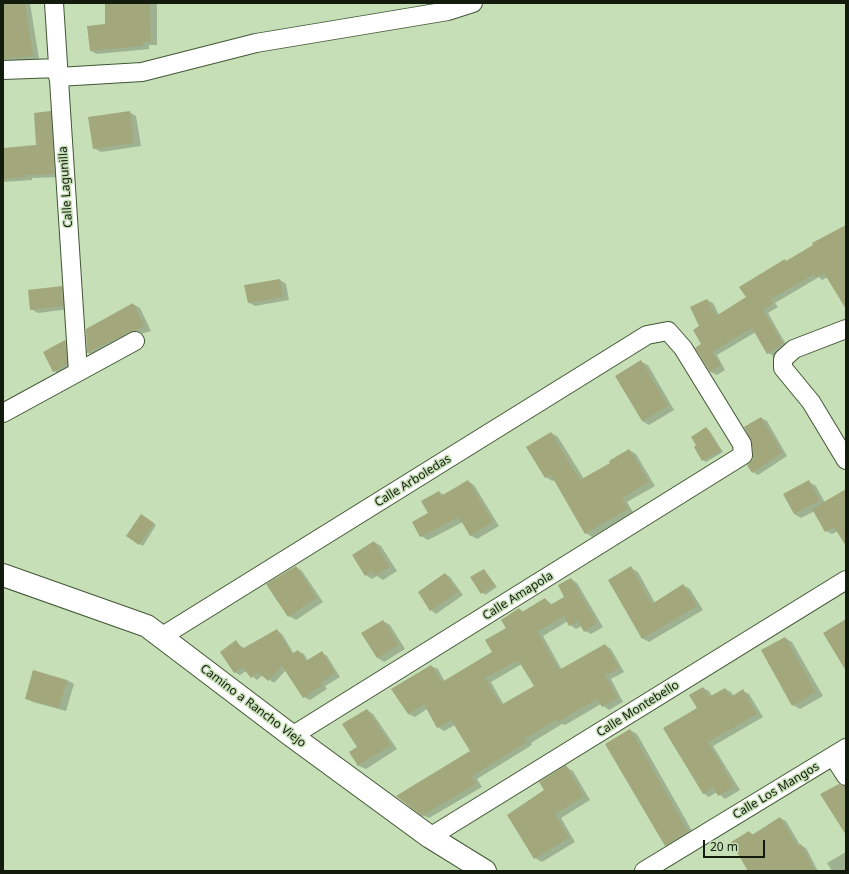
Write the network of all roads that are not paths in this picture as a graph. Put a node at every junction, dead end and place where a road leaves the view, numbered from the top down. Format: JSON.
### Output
{"nodes":[{"id":1,"x":54,"y":3,"type":"edge"},
{"id":2,"x":473,"y":3,"type":"edge"},
{"id":3,"x":3,"y":70,"type":"edge"},
{"id":4,"x":58,"y":72,"type":"junction"},
{"id":5,"x":846,"y":329,"type":"edge"},
{"id":6,"x":135,"y":341,"type":"dead end"},
{"id":7,"x":78,"y":372,"type":"junction"},
{"id":8,"x":3,"y":413,"type":"edge"},
{"id":9,"x":743,"y":456,"type":"joint"},
{"id":10,"x":846,"y":460,"type":"edge"},
{"id":11,"x":3,"y":574,"type":"edge"},
{"id":12,"x":846,"y":580,"type":"edge"},
{"id":13,"x":161,"y":637,"type":"junction"},
{"id":14,"x":292,"y":736,"type":"junction"},
{"id":15,"x":839,"y":752,"type":"edge"},
{"id":16,"x":846,"y":776,"type":"edge"},
{"id":17,"x":430,"y":837,"type":"junction"},
{"id":18,"x":476,"y":868,"type":"edge"},
{"id":19,"x":644,"y":871,"type":"edge"}],
"edges":[{"from":1,"to":4,"type":"street","name":"Calle Lagunilla"},
{"from":2,"to":4,"type":"street"},
{"from":3,"to":4,"type":"street"},
{"from":4,"to":7,"type":"street","name":"Calle Lagunilla"},
{"from":5,"to":10,"type":"street"},
{"from":6,"to":7,"type":"street"},
{"from":7,"to":8,"type":"street"},
{"from":9,"to":13,"type":"street","name":"Calle Arboledas"},
{"from":9,"to":14,"type":"street","name":"Calle Amapola"},
{"from":11,"to":13,"type":"street","name":"Camino a Rancho Viejo"},
{"from":12,"to":17,"type":"street","name":"Calle Montebello"},
{"from":13,"to":14,"type":"street","name":"Camino a Rancho Viejo"},
{"from":14,"to":17,"type":"street","name":"Camino a Rancho Viejo"},
{"from":15,"to":16,"type":"street"},
{"from":15,"to":19,"type":"street","name":"Calle Los Mangos"},
{"from":17,"to":18,"type":"street","name":"Camino a Rancho Viejo"}]}
